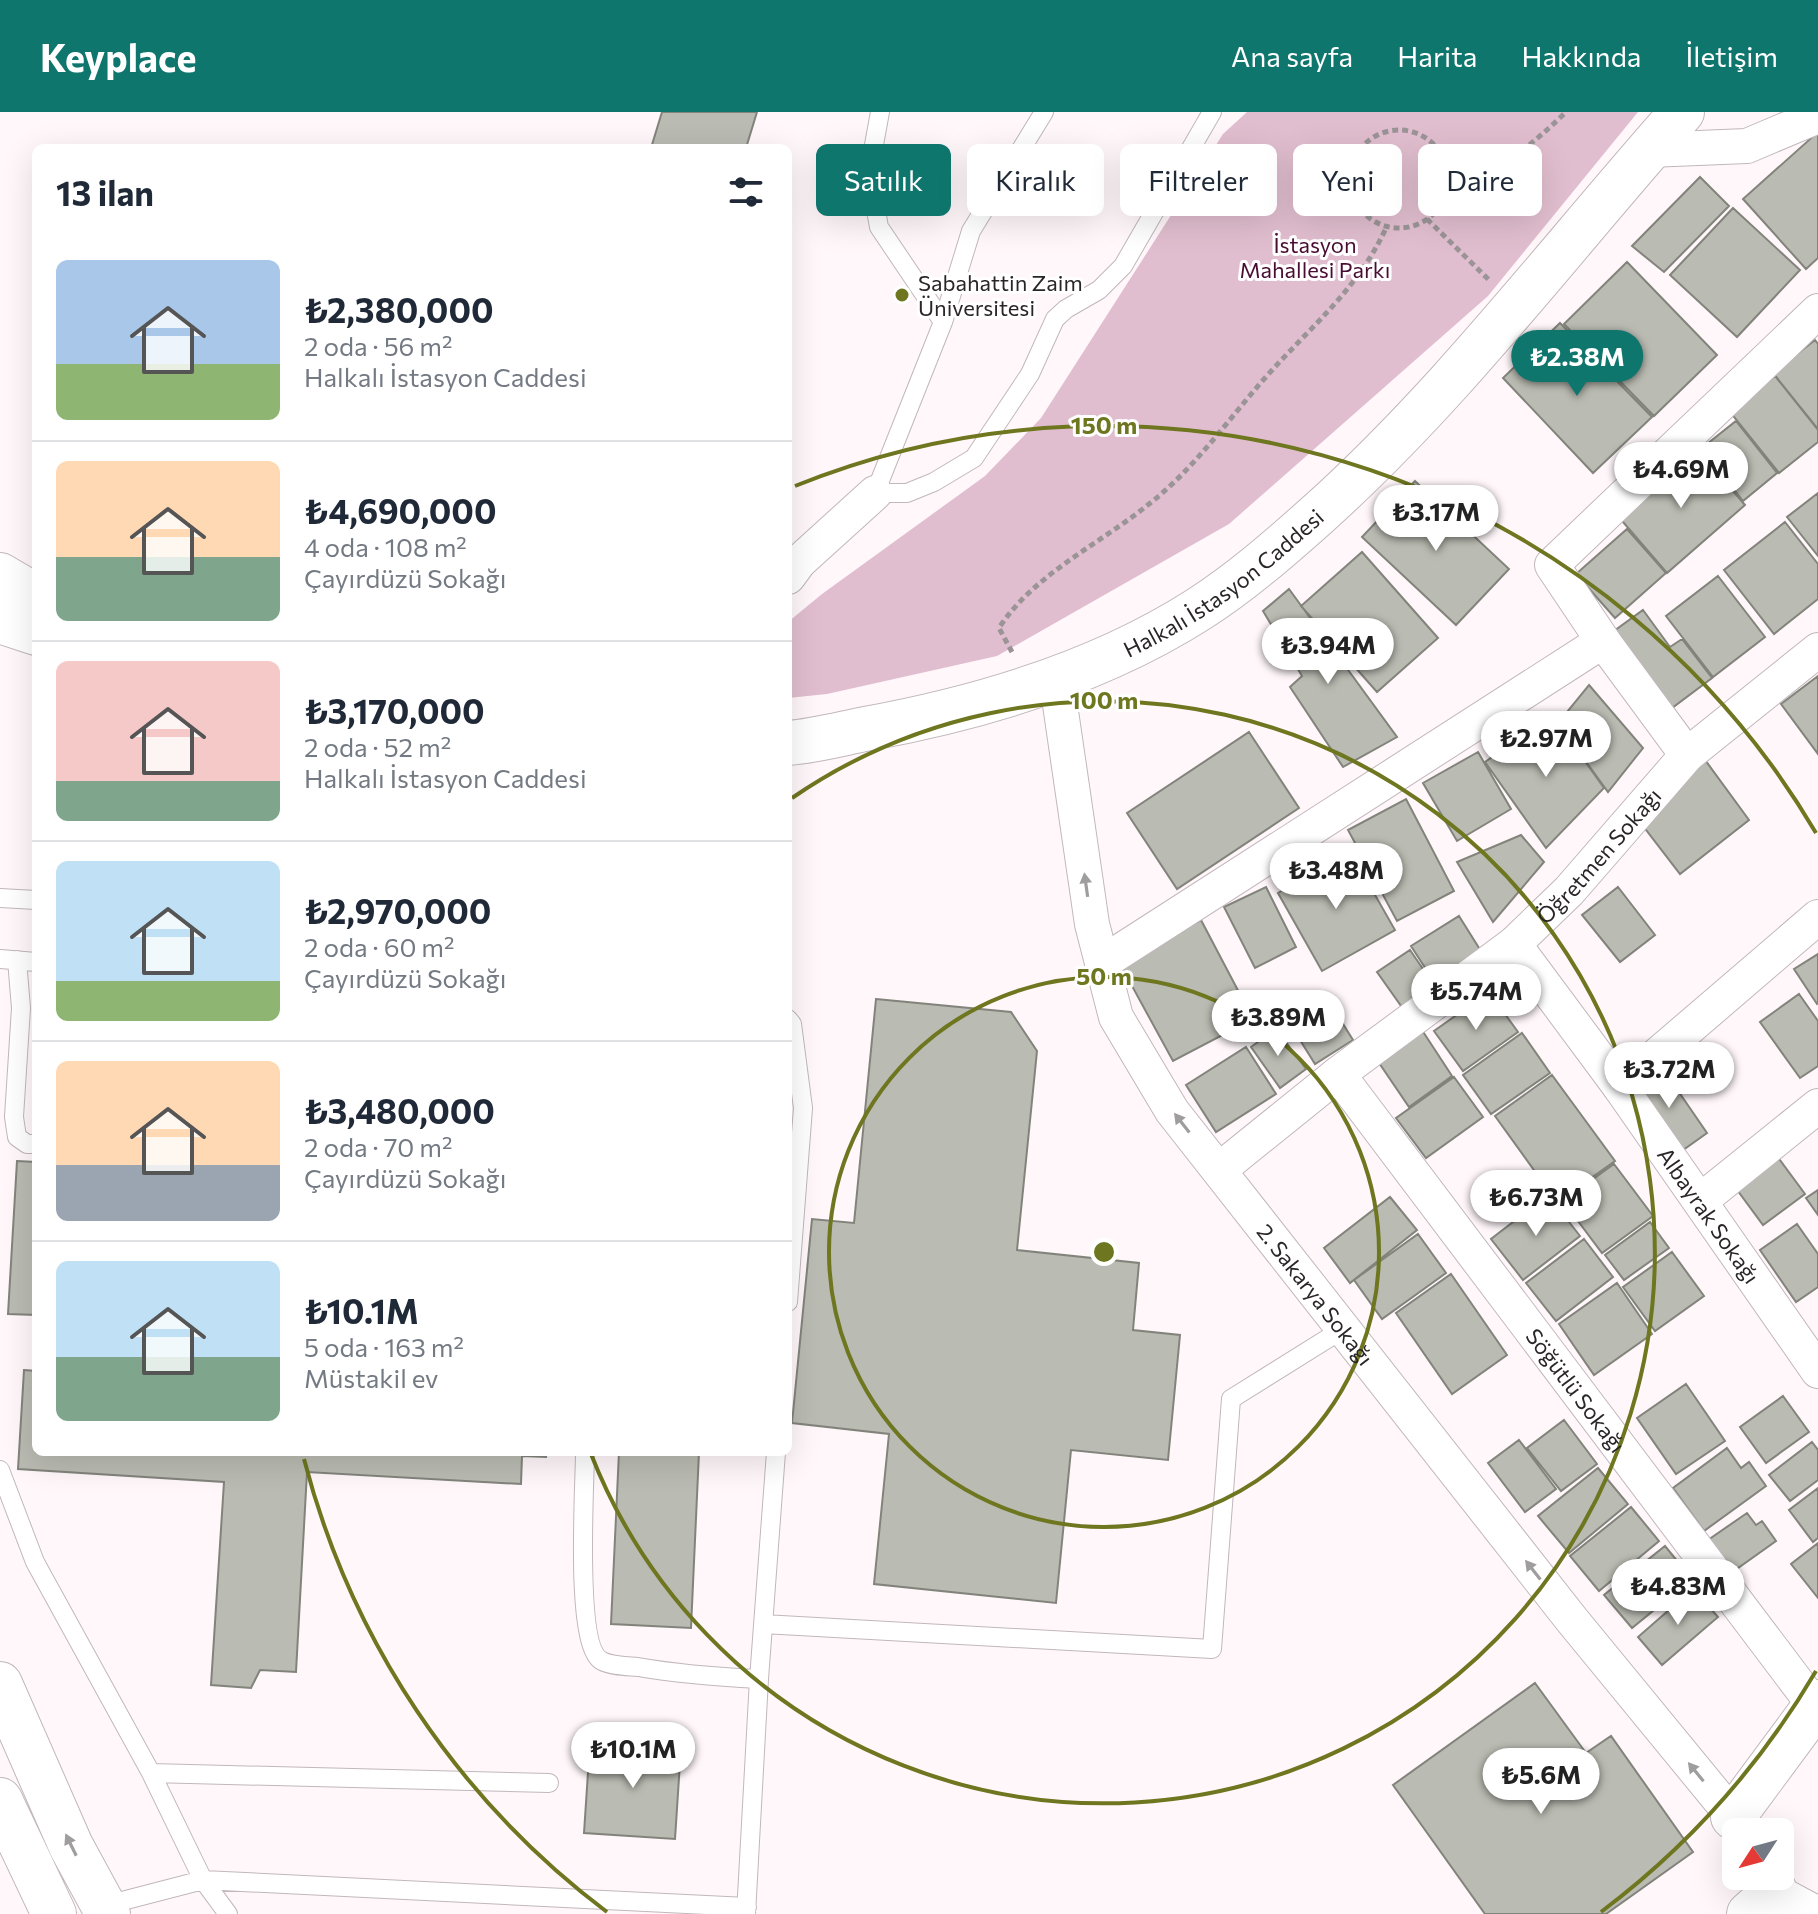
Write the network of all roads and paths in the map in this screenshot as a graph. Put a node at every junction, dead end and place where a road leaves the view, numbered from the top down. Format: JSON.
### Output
{"nodes":[{"id":1,"x":880,"y":112,"type":"edge"},
{"id":2,"x":1044,"y":112,"type":"edge"},
{"id":3,"x":1212,"y":112,"type":"edge"},
{"id":4,"x":1566,"y":112,"type":"edge"},
{"id":5,"x":1682,"y":112,"type":"edge"},
{"id":6,"x":1818,"y":116,"type":"edge"},
{"id":7,"x":1433,"y":144,"type":"edge"},
{"id":8,"x":1527,"y":144,"type":"edge"},
{"id":9,"x":1649,"y":150,"type":"junction"},
{"id":10,"x":1430,"y":216,"type":"edge"},
{"id":11,"x":1427,"y":219,"type":"junction"},
{"id":12,"x":1387,"y":226,"type":"junction"},
{"id":13,"x":1517,"y":308,"type":"junction"},
{"id":14,"x":1816,"y":316,"type":"edge"},
{"id":15,"x":943,"y":322,"type":"junction"},
{"id":16,"x":875,"y":493,"type":"junction"},
{"id":17,"x":792,"y":572,"type":"edge"},
{"id":18,"x":0,"y":575,"type":"edge"},
{"id":19,"x":32,"y":594,"type":"edge"},
{"id":20,"x":0,"y":621,"type":"edge"},
{"id":21,"x":32,"y":632,"type":"edge"},
{"id":22,"x":1603,"y":641,"type":"junction"},
{"id":23,"x":1818,"y":650,"type":"edge"},
{"id":24,"x":1044,"y":683,"type":"junction"},
{"id":25,"x":792,"y":742,"type":"edge"},
{"id":26,"x":1687,"y":755,"type":"junction"},
{"id":27,"x":0,"y":898,"type":"edge"},
{"id":28,"x":32,"y":900,"type":"edge"},
{"id":29,"x":1818,"y":917,"type":"edge"},
{"id":30,"x":1514,"y":944,"type":"junction"},
{"id":31,"x":8,"y":960,"type":"edge"},
{"id":32,"x":32,"y":962,"type":"edge"},
{"id":33,"x":1102,"y":963,"type":"junction"},
{"id":34,"x":792,"y":1024,"type":"edge"},
{"id":35,"x":1338,"y":1074,"type":"junction"},
{"id":36,"x":1620,"y":1087,"type":"junction"},
{"id":37,"x":1818,"y":1106,"type":"edge"},
{"id":38,"x":32,"y":1144,"type":"edge"},
{"id":39,"x":1219,"y":1170,"type":"junction"},
{"id":40,"x":1700,"y":1201,"type":"junction"},
{"id":41,"x":792,"y":1250,"type":"edge"},
{"id":42,"x":1343,"y":1329,"type":"junction"},
{"id":43,"x":1812,"y":1351,"type":"edge"},
{"id":44,"x":585,"y":1456,"type":"edge"},
{"id":45,"x":776,"y":1456,"type":"edge"},
{"id":46,"x":0,"y":1470,"type":"edge"},
{"id":47,"x":763,"y":1624,"type":"junction"},
{"id":48,"x":759,"y":1679,"type":"junction"},
{"id":49,"x":0,"y":1684,"type":"edge"},
{"id":50,"x":1816,"y":1704,"type":"edge"},
{"id":51,"x":151,"y":1773,"type":"junction"},
{"id":52,"x":549,"y":1783,"type":"dead end"},
{"id":53,"x":5,"y":1818,"type":"edge"},
{"id":54,"x":1734,"y":1818,"type":"edge"},
{"id":55,"x":1743,"y":1818,"type":"edge"},
{"id":56,"x":203,"y":1880,"type":"junction"},
{"id":57,"x":1766,"y":1894,"type":"edge"},
{"id":58,"x":106,"y":1910,"type":"edge"},
{"id":59,"x":746,"y":1910,"type":"edge"},
{"id":60,"x":54,"y":1914,"type":"edge"},
{"id":61,"x":228,"y":1914,"type":"edge"},
{"id":62,"x":1818,"y":1914,"type":"edge"}],
"edges":[{"from":1,"to":15,"type":"lane"},
{"from":2,"to":15,"type":"lane"},
{"from":3,"to":16,"type":"lane"},
{"from":4,"to":8,"type":"path"},
{"from":5,"to":9,"type":"main road","name":"Halkalı İstasyon Caddesi"},
{"from":6,"to":9,"type":"street"},
{"from":7,"to":12,"type":"path"},
{"from":9,"to":13,"type":"main road","name":"Halkalı İstasyon Caddesi"},
{"from":10,"to":11,"type":"path"},
{"from":11,"to":12,"type":"path"},
{"from":11,"to":13,"type":"path"},
{"from":12,"to":24,"type":"path"},
{"from":13,"to":24,"type":"main road","name":"Halkalı İstasyon Caddesi"},
{"from":14,"to":22,"type":"street"},
{"from":15,"to":16,"type":"lane"},
{"from":16,"to":17,"type":"street"},
{"from":18,"to":19,"type":"main road"},
{"from":20,"to":21,"type":"main road"},
{"from":22,"to":26,"type":"street"},
{"from":22,"to":33,"type":"street"},
{"from":23,"to":26,"type":"street","name":"Öğretmen Sokağı"},
{"from":24,"to":25,"type":"main road","name":"Halkalı İstasyon Caddesi"},
{"from":33,"to":24,"type":"street","name":"2. Sakarya Sokağı","one_way":true},
{"from":26,"to":30,"type":"street","name":"Öğretmen Sokağı"},
{"from":27,"to":28,"type":"lane"},
{"from":29,"to":36,"type":"street"},
{"from":30,"to":35,"type":"street","name":"Öğretmen Sokağı"},
{"from":30,"to":36,"type":"street","name":"Albayrak Sokağı"},
{"from":31,"to":32,"type":"lane"},
{"from":31,"to":38,"type":"lane"},
{"from":39,"to":33,"type":"street","name":"2. Sakarya Sokağı","one_way":true},
{"from":34,"to":41,"type":"lane"},
{"from":35,"to":39,"type":"street","name":"Öğretmen Sokağı"},
{"from":35,"to":50,"type":"street","name":"Söğütlü Sokağı"},
{"from":36,"to":40,"type":"street","name":"Albayrak Sokağı"},
{"from":37,"to":40,"type":"street"},
{"from":39,"to":42,"type":"street","name":"2. Sakarya Sokağı"},
{"from":40,"to":43,"type":"street","name":"Albayrak Sokağı"},
{"from":42,"to":47,"type":"lane"},
{"from":54,"to":42,"type":"street","name":"2. Sakarya Sokağı","one_way":true},
{"from":44,"to":48,"type":"lane"},
{"from":45,"to":47,"type":"lane"},
{"from":46,"to":51,"type":"lane"},
{"from":47,"to":48,"type":"lane"},
{"from":48,"to":59,"type":"lane"},
{"from":58,"to":49,"type":"main road","one_way":true},
{"from":50,"to":55,"type":"main road"},
{"from":51,"to":52,"type":"lane"},
{"from":51,"to":56,"type":"lane"},
{"from":53,"to":60,"type":"main road"},
{"from":56,"to":58,"type":"lane"},
{"from":56,"to":59,"type":"lane"},
{"from":56,"to":61,"type":"lane"},
{"from":57,"to":62,"type":"street"}]}
